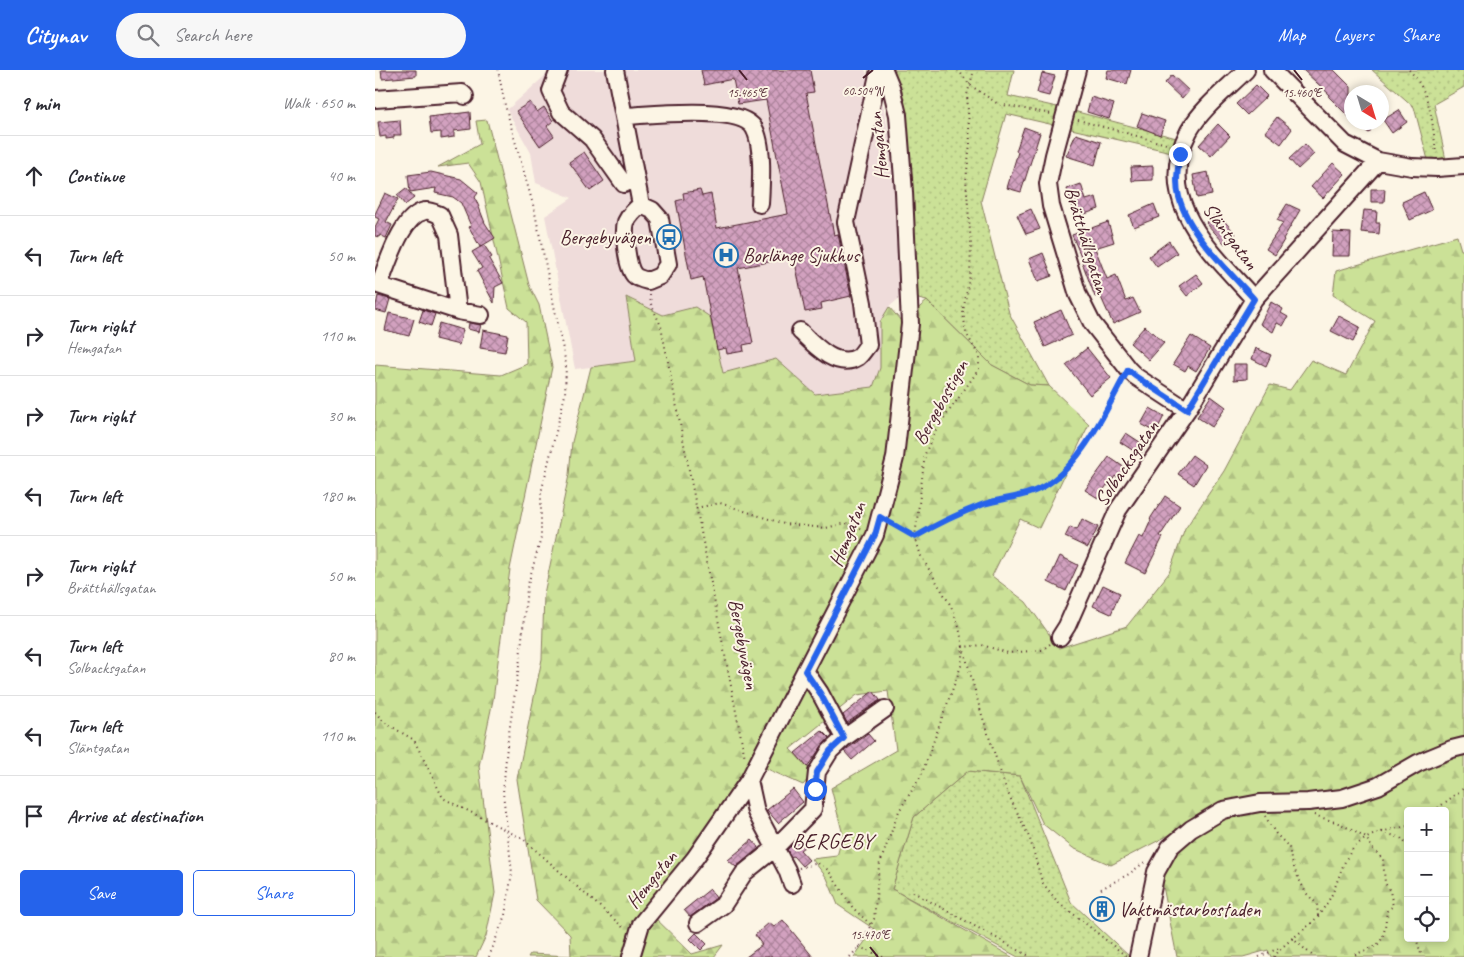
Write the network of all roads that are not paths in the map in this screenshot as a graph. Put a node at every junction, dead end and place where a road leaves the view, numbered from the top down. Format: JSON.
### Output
{"nodes":[{"id":1,"x":559,"y":70,"type":"edge"},
{"id":2,"x":615,"y":70,"type":"edge"},
{"id":3,"x":879,"y":70,"type":"edge"},
{"id":4,"x":884,"y":70,"type":"edge"},
{"id":5,"x":1077,"y":70,"type":"edge"},
{"id":6,"x":1246,"y":70,"type":"edge"},
{"id":7,"x":1272,"y":70,"type":"edge"},
{"id":8,"x":465,"y":96,"type":"dead end"},
{"id":9,"x":375,"y":100,"type":"edge"},
{"id":10,"x":624,"y":116,"type":"junction"},
{"id":11,"x":1378,"y":161,"type":"junction"},
{"id":12,"x":1464,"y":166,"type":"edge"},
{"id":13,"x":635,"y":178,"type":"junction"},
{"id":14,"x":760,"y":204,"type":"dead end"},
{"id":15,"x":641,"y":205,"type":"junction"},
{"id":16,"x":377,"y":284,"type":"edge"},
{"id":17,"x":1254,"y":299,"type":"junction"},
{"id":18,"x":458,"y":311,"type":"junction"},
{"id":19,"x":481,"y":315,"type":"dead end"},
{"id":20,"x":801,"y":331,"type":"dead end"},
{"id":21,"x":1187,"y":410,"type":"junction"},
{"id":22,"x":1060,"y":637,"type":"road end"},
{"id":23,"x":805,"y":671,"type":"junction"},
{"id":24,"x":885,"y":709,"type":"dead end"},
{"id":25,"x":844,"y":738,"type":"junction"},
{"id":26,"x":1464,"y":746,"type":"edge"},
{"id":27,"x":749,"y":780,"type":"junction"},
{"id":28,"x":775,"y":848,"type":"junction"},
{"id":29,"x":789,"y":877,"type":"road end"},
{"id":30,"x":698,"y":923,"type":"dead end"},
{"id":31,"x":631,"y":957,"type":"edge"},
{"id":32,"x":1138,"y":957,"type":"edge"}],
"edges":[{"from":1,"to":13,"type":"street"},
{"from":2,"to":10,"type":"street"},
{"from":3,"to":20,"type":"street"},
{"from":4,"to":23,"type":"street","name":"Hemgatan"},
{"from":5,"to":21,"type":"street","name":"Brätthällsgatan"},
{"from":6,"to":17,"type":"street","name":"Släntgatan"},
{"from":7,"to":11,"type":"street"},
{"from":8,"to":9,"type":"street"},
{"from":10,"to":13,"type":"street"},
{"from":10,"to":14,"type":"street"},
{"from":11,"to":12,"type":"street"},
{"from":11,"to":17,"type":"street","name":"Solbacksgatan"},
{"from":13,"to":15,"type":"street"},
{"from":15,"to":15,"type":"street"},
{"from":16,"to":18,"type":"street"},
{"from":16,"to":18,"type":"street"},
{"from":17,"to":21,"type":"street","name":"Solbacksgatan"},
{"from":18,"to":19,"type":"street"},
{"from":21,"to":22,"type":"street","name":"Solbacksgatan"},
{"from":23,"to":25,"type":"street"},
{"from":23,"to":27,"type":"street","name":"Hemgatan"},
{"from":24,"to":25,"type":"street"},
{"from":25,"to":28,"type":"street"},
{"from":26,"to":32,"type":"street"},
{"from":27,"to":28,"type":"street"},
{"from":27,"to":31,"type":"street","name":"Hemgatan"},
{"from":28,"to":29,"type":"street"},
{"from":28,"to":30,"type":"street"}]}
